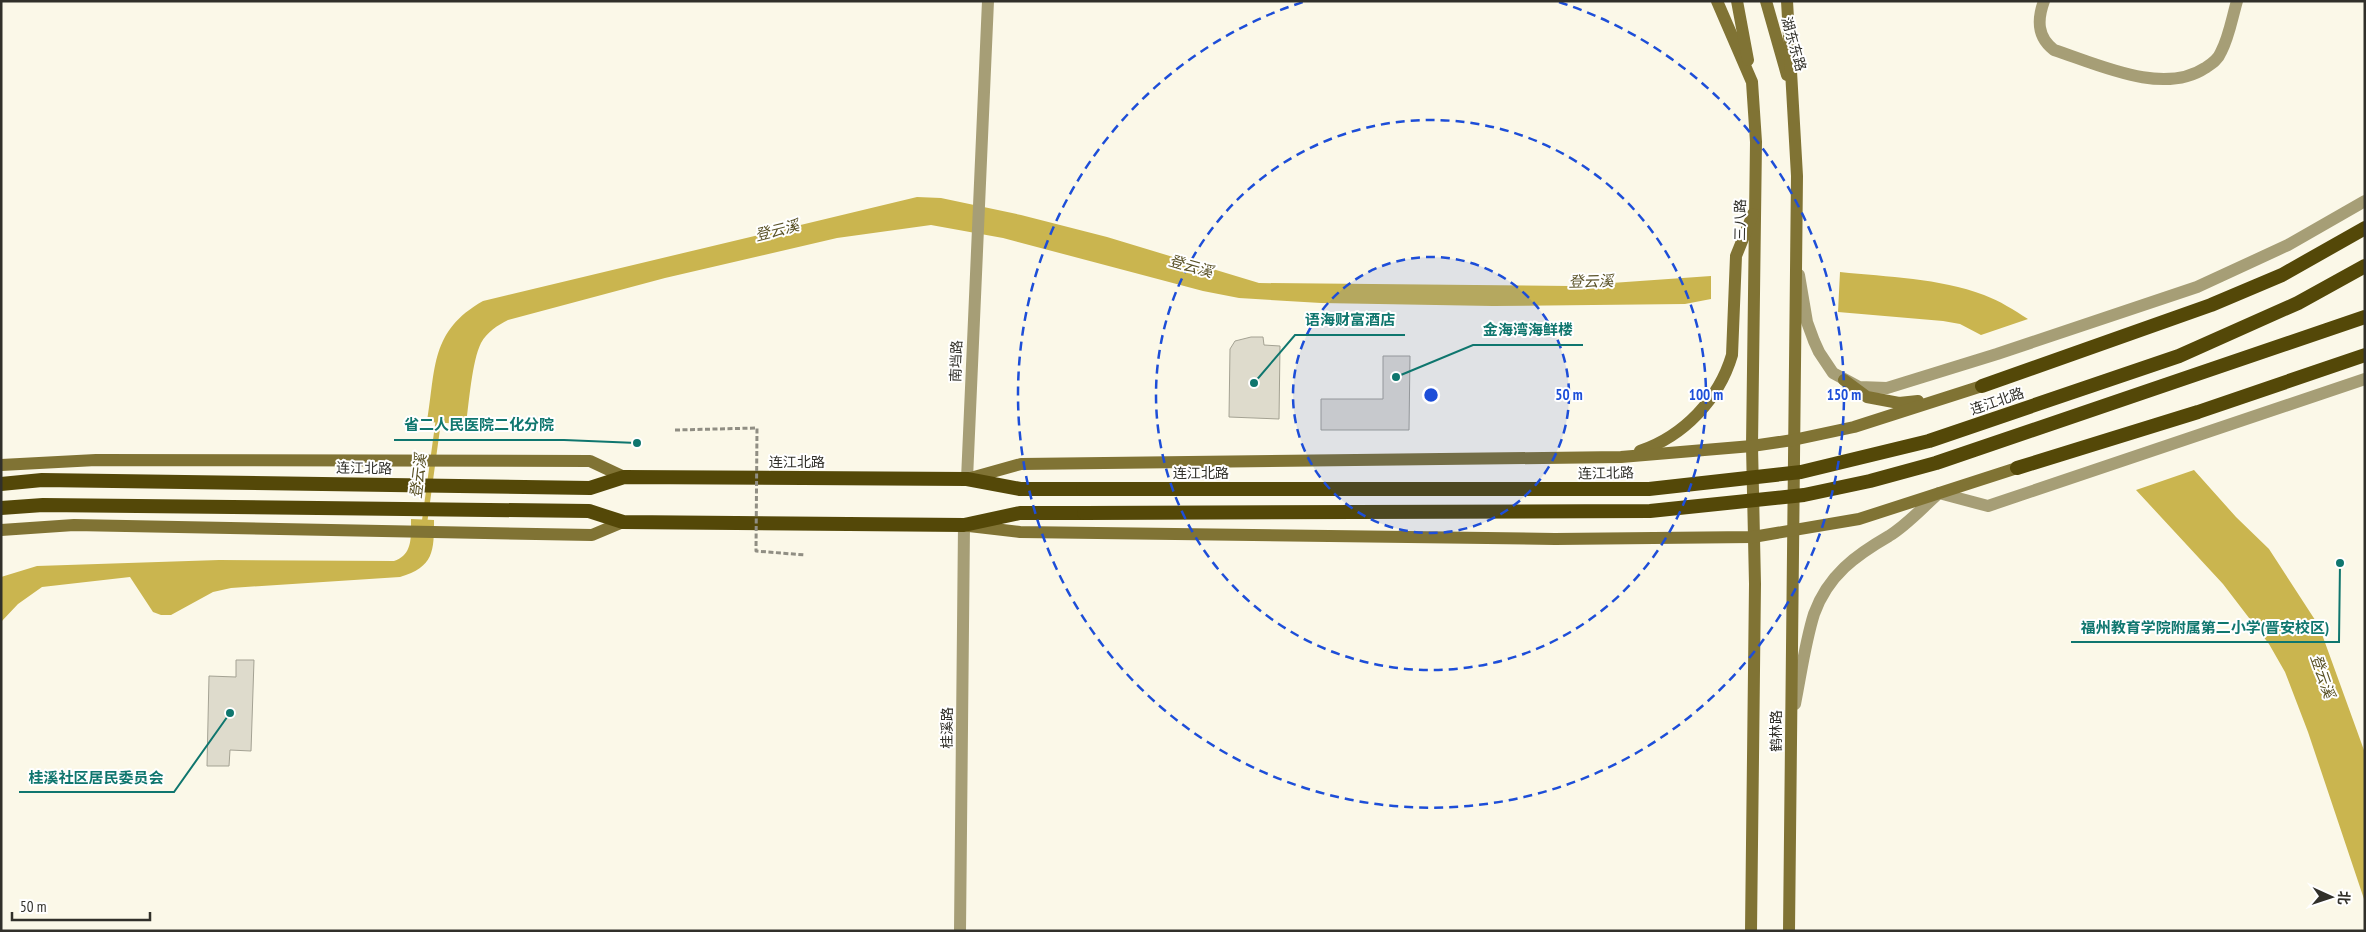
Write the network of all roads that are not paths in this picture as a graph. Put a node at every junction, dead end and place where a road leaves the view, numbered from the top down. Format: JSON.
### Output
{"nodes":[{"id":1,"x":988,"y":1,"type":"edge"},
{"id":2,"x":1717,"y":1,"type":"edge"},
{"id":3,"x":1738,"y":1,"type":"edge"},
{"id":4,"x":1766,"y":1,"type":"edge"},
{"id":5,"x":1788,"y":1,"type":"edge"},
{"id":6,"x":2044,"y":1,"type":"edge"},
{"id":7,"x":2237,"y":1,"type":"edge"},
{"id":8,"x":1752,"y":82,"type":"junction"},
{"id":9,"x":1792,"y":94,"type":"junction"},
{"id":10,"x":2365,"y":201,"type":"edge"},
{"id":11,"x":1756,"y":207,"type":"junction"},
{"id":12,"x":2365,"y":228,"type":"edge"},
{"id":13,"x":1796,"y":259,"type":"junction"},
{"id":14,"x":2365,"y":266,"type":"edge"},
{"id":15,"x":2365,"y":317,"type":"edge"},
{"id":16,"x":2365,"y":355,"type":"edge"},
{"id":17,"x":2365,"y":379,"type":"edge"},
{"id":18,"x":1844,"y":380,"type":"junction"},
{"id":19,"x":1982,"y":386,"type":"joint"},
{"id":20,"x":1948,"y":397,"type":"junction"},
{"id":21,"x":1793,"y":440,"type":"junction"},
{"id":22,"x":1752,"y":446,"type":"junction"},
{"id":23,"x":1621,"y":457,"type":"junction"},
{"id":24,"x":1,"y":465,"type":"edge"},
{"id":25,"x":2017,"y":468,"type":"joint"},
{"id":26,"x":624,"y":477,"type":"junction"},
{"id":27,"x":967,"y":479,"type":"junction"},
{"id":28,"x":1,"y":484,"type":"edge"},
{"id":29,"x":1939,"y":493,"type":"junction"},
{"id":30,"x":1,"y":508,"type":"edge"},
{"id":31,"x":623,"y":522,"type":"junction"},
{"id":32,"x":964,"y":525,"type":"junction"},
{"id":33,"x":1,"y":530,"type":"edge"},
{"id":34,"x":1792,"y":532,"type":"junction"},
{"id":35,"x":1753,"y":537,"type":"junction"},
{"id":36,"x":1791,"y":723,"type":"junction"},
{"id":37,"x":960,"y":931,"type":"edge"},
{"id":38,"x":1751,"y":931,"type":"edge"},
{"id":39,"x":1789,"y":931,"type":"edge"}],
"edges":[{"from":1,"to":27,"type":"street","name":"南垱路"},
{"from":2,"to":8,"type":"main road","name":"三八路"},
{"from":3,"to":8,"type":"main road"},
{"from":4,"to":9,"type":"main road","name":"湖东东路"},
{"from":5,"to":9,"type":"main road"},
{"from":6,"to":7,"type":"street"},
{"from":8,"to":11,"type":"main road","name":"三八路"},
{"from":9,"to":13,"type":"main road"},
{"from":10,"to":18,"type":"street"},
{"from":11,"to":22,"type":"main road","name":"三八路"},
{"from":11,"to":23,"type":"main road"},
{"from":12,"to":19,"type":"highway"},
{"from":13,"to":18,"type":"street"},
{"from":13,"to":21,"type":"main road"},
{"from":14,"to":27,"type":"highway","name":"连江北路","bridge":true},
{"from":15,"to":32,"type":"highway","bridge":true},
{"from":16,"to":25,"type":"highway"},
{"from":17,"to":29,"type":"street"},
{"from":18,"to":20,"type":"main road"},
{"from":19,"to":20,"type":"main road"},
{"from":20,"to":21,"type":"main road"},
{"from":21,"to":22,"type":"main road"},
{"from":21,"to":34,"type":"main road","name":"鹤林路"},
{"from":22,"to":23,"type":"main road"},
{"from":22,"to":35,"type":"main road","name":"三八路"},
{"from":23,"to":27,"type":"main road"},
{"from":24,"to":26,"type":"main road"},
{"from":25,"to":29,"type":"main road"},
{"from":26,"to":27,"type":"highway","name":"连江北路"},
{"from":26,"to":28,"type":"highway","name":"连江北路"},
{"from":29,"to":34,"type":"main road"},
{"from":29,"to":36,"type":"street"},
{"from":30,"to":31,"type":"highway"},
{"from":31,"to":32,"type":"highway"},
{"from":31,"to":33,"type":"main road"},
{"from":32,"to":35,"type":"main road"},
{"from":32,"to":37,"type":"street","name":"桂溪路"},
{"from":34,"to":35,"type":"main road"},
{"from":34,"to":36,"type":"main road","name":"鹤林路"},
{"from":35,"to":38,"type":"main road","name":"三八路"},
{"from":36,"to":39,"type":"main road","name":"鹤林路"}]}
